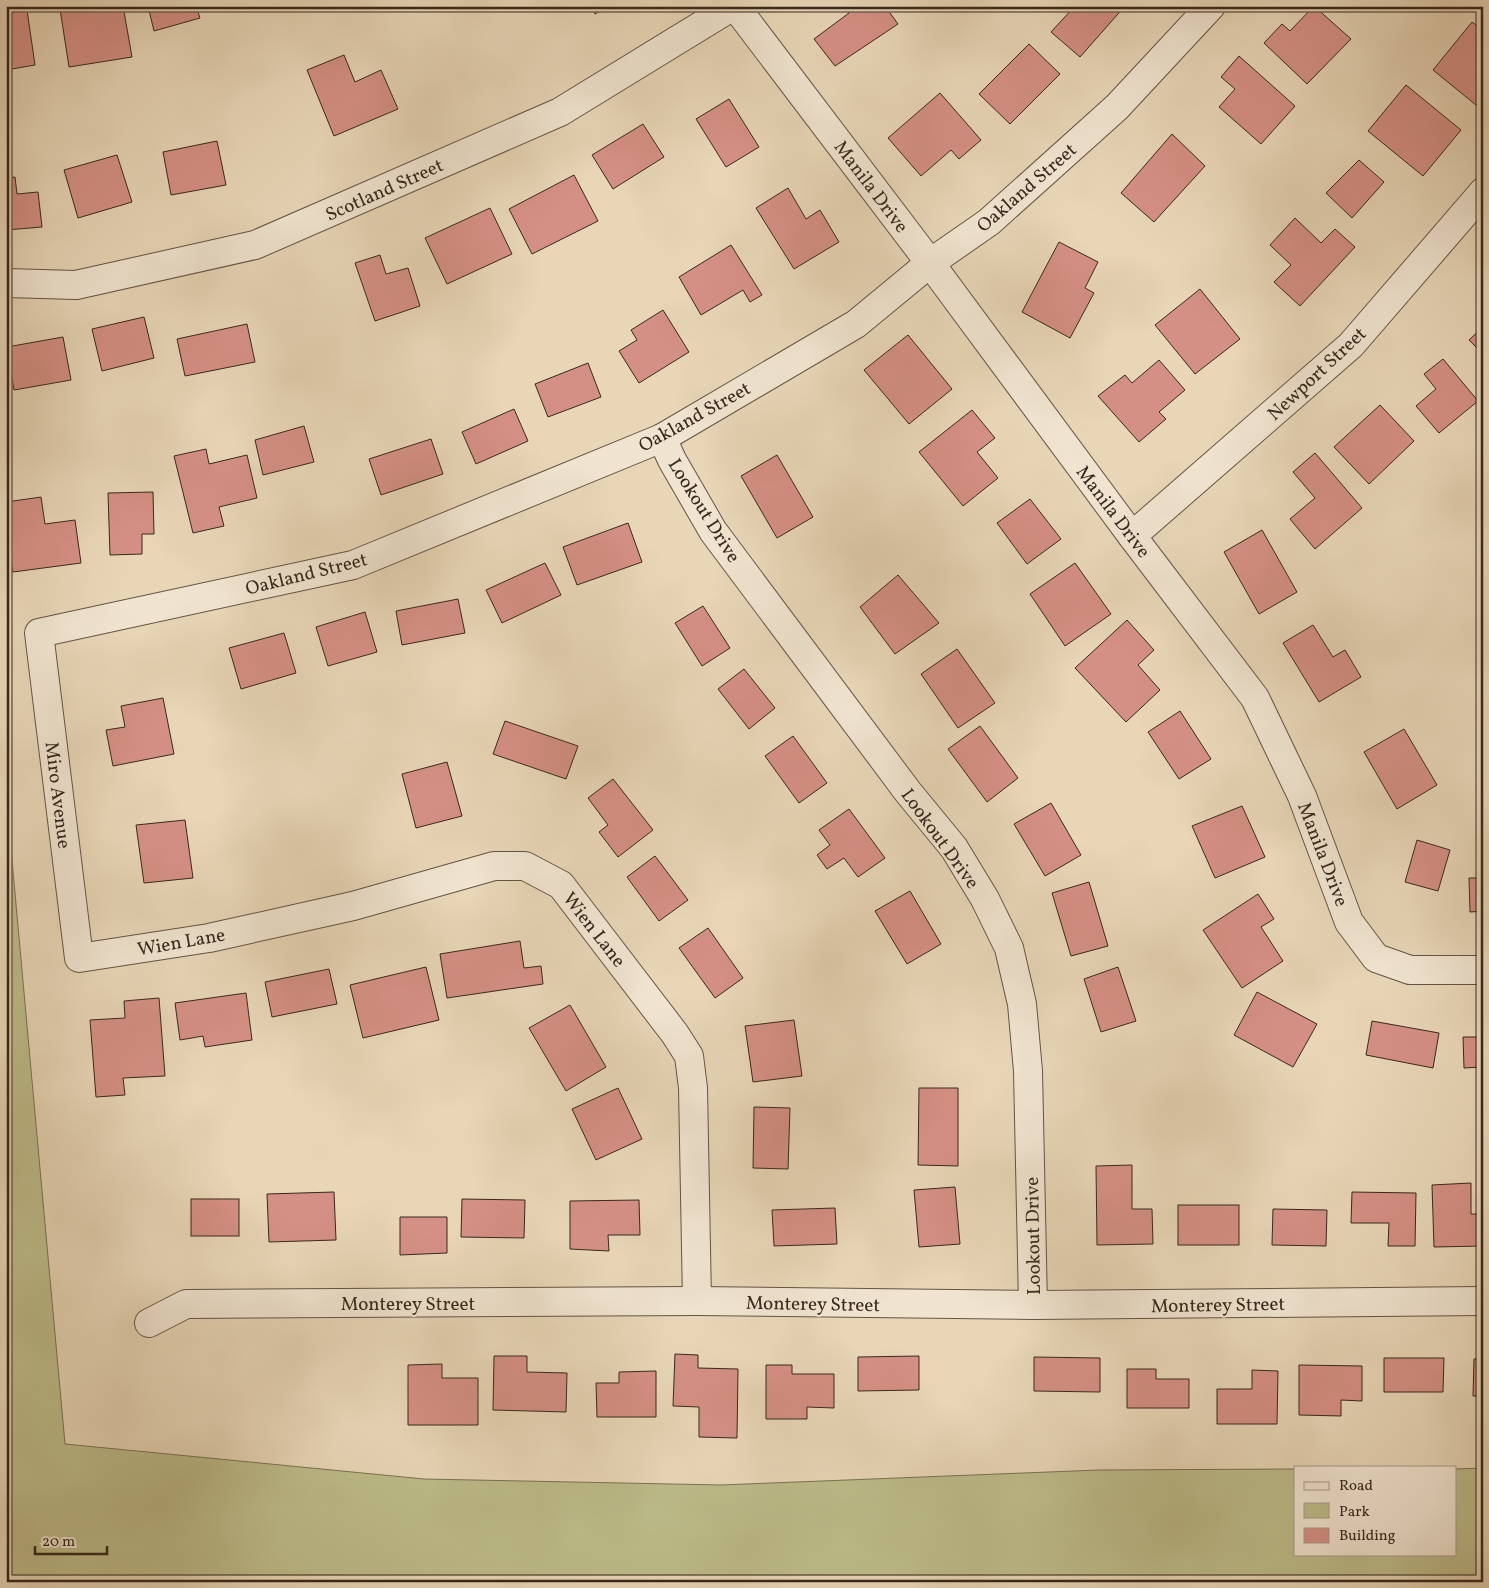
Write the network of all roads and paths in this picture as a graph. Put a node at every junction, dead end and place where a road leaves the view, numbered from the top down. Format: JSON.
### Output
{"nodes":[{"id":1,"x":734,"y":6,"type":"edge"},
{"id":2,"x":1211,"y":6,"type":"edge"},
{"id":3,"x":1483,"y":192,"type":"edge"},
{"id":4,"x":930,"y":263,"type":"junction"},
{"id":5,"x":6,"y":283,"type":"edge"},
{"id":6,"x":662,"y":438,"type":"junction"},
{"id":7,"x":1132,"y":536,"type":"junction"},
{"id":8,"x":39,"y":632,"type":"joint"},
{"id":9,"x":79,"y":958,"type":"joint"},
{"id":10,"x":1483,"y":970,"type":"edge"},
{"id":11,"x":697,"y":1301,"type":"junction"},
{"id":12,"x":1483,"y":1301,"type":"edge"},
{"id":13,"x":1033,"y":1306,"type":"junction"},
{"id":14,"x":149,"y":1323,"type":"dead end"}],
"edges":[{"from":1,"to":4,"type":"street","name":"Manila Drive"},
{"from":1,"to":5,"type":"street","name":"Scotland Street"},
{"from":2,"to":4,"type":"street","name":"Oakland Street"},
{"from":3,"to":7,"type":"street","name":"Newport Street"},
{"from":4,"to":6,"type":"street","name":"Oakland Street"},
{"from":4,"to":7,"type":"street","name":"Manila Drive"},
{"from":6,"to":8,"type":"street","name":"Oakland Street"},
{"from":6,"to":13,"type":"street","name":"Lookout Drive"},
{"from":7,"to":10,"type":"street","name":"Manila Drive"},
{"from":8,"to":9,"type":"street","name":"Miro Avenue"},
{"from":9,"to":11,"type":"street","name":"Wien Lane"},
{"from":11,"to":13,"type":"street","name":"Monterey Street"},
{"from":11,"to":14,"type":"street","name":"Monterey Street"},
{"from":12,"to":13,"type":"street","name":"Monterey Street"}]}
